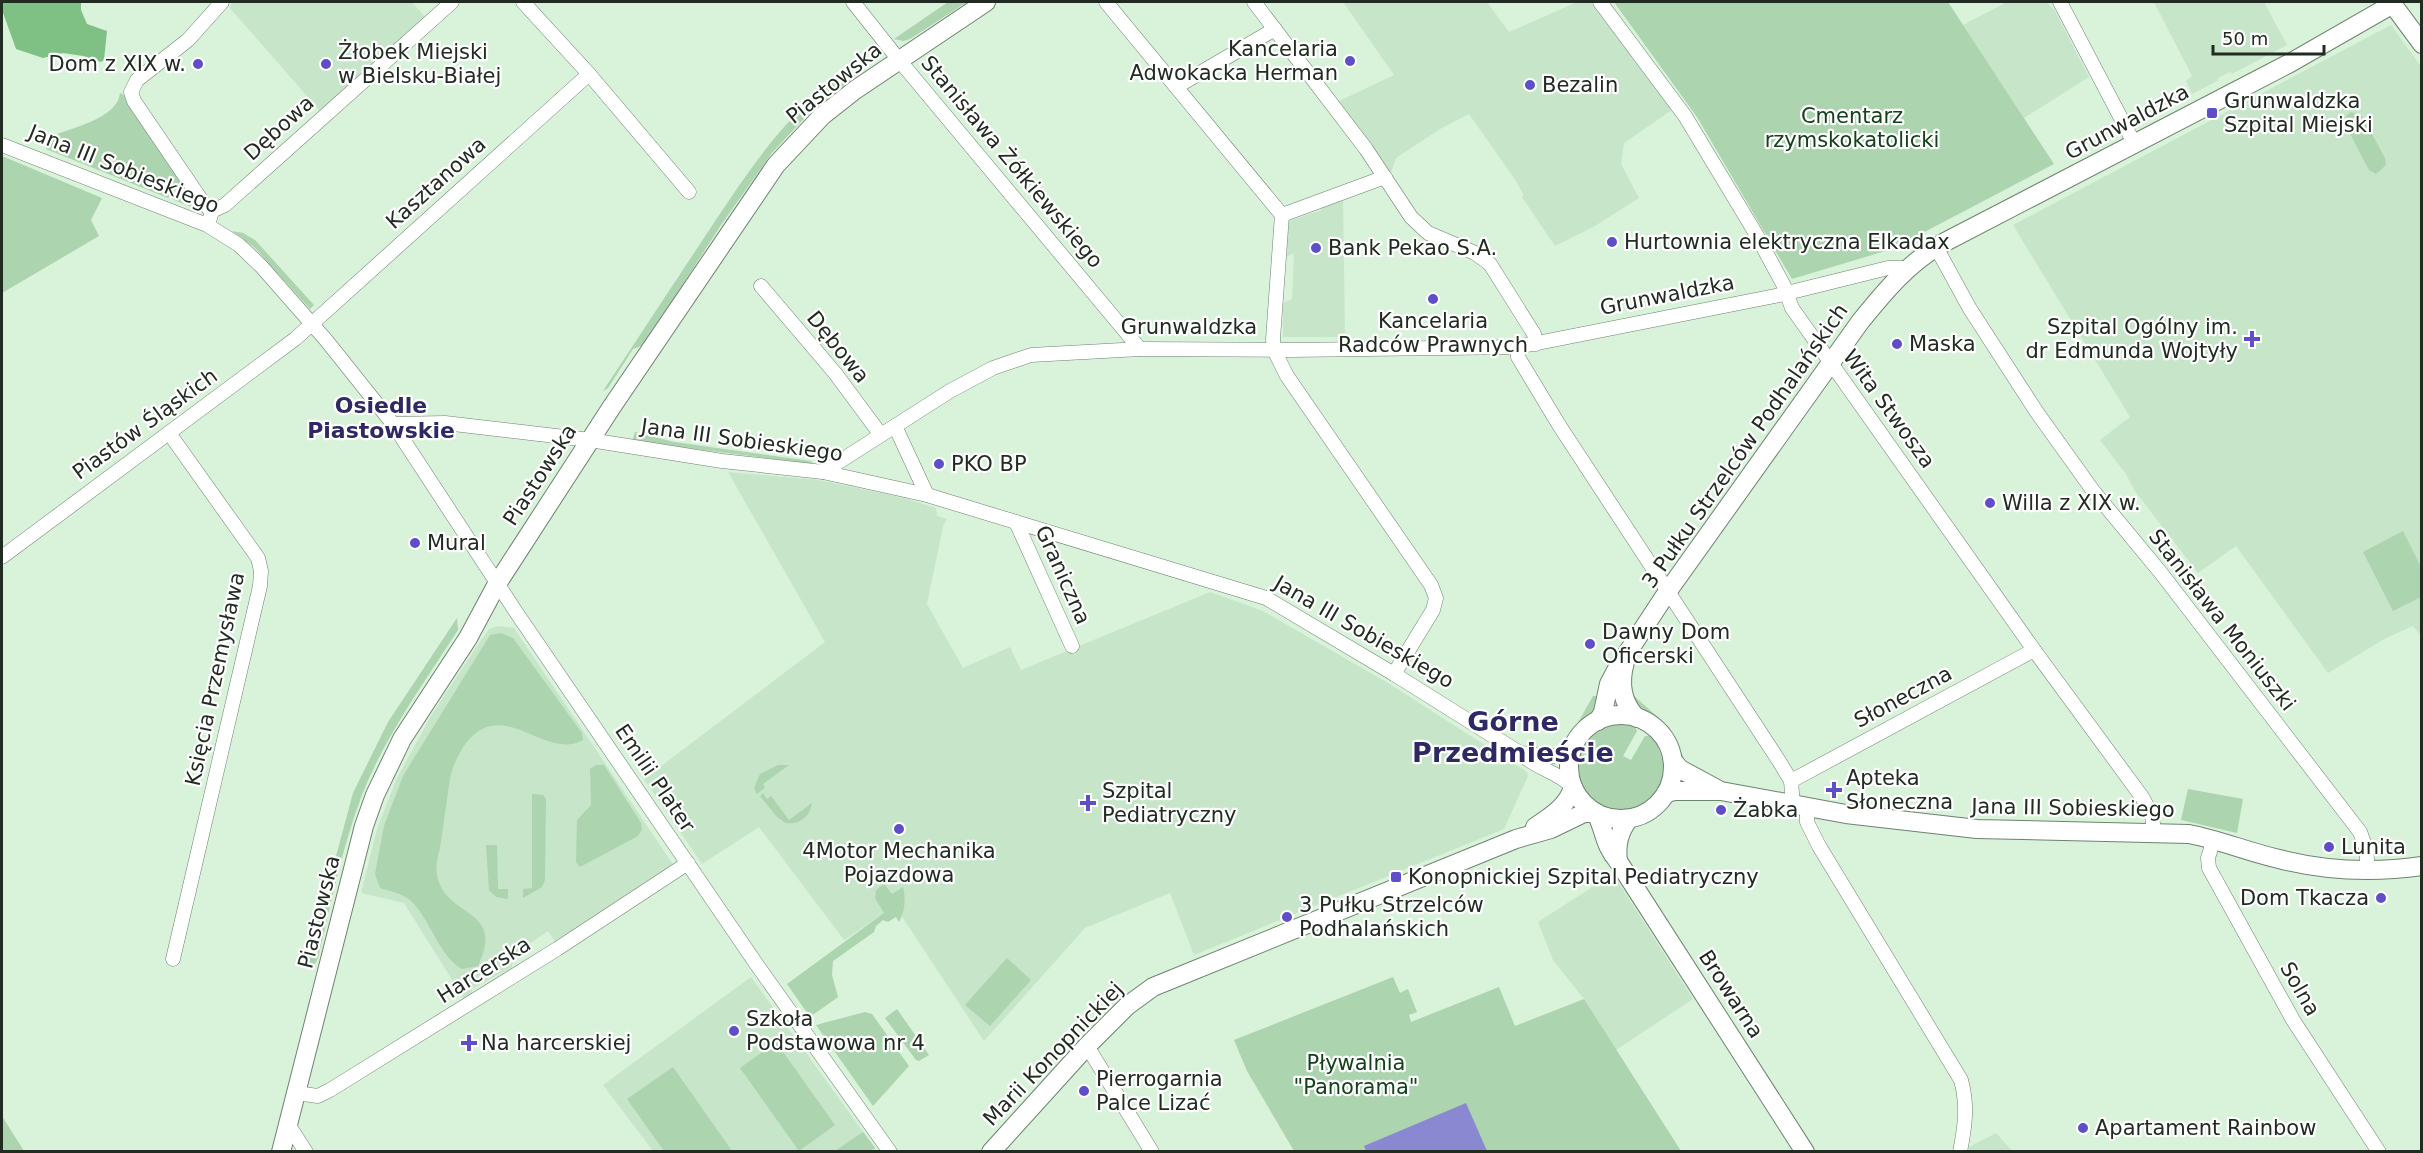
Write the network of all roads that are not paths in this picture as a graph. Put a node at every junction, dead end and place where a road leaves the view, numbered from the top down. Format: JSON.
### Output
{"nodes":[{"id":1,"x":222,"y":2,"type":"edge"},
{"id":2,"x":452,"y":2,"type":"edge"},
{"id":3,"x":523,"y":2,"type":"edge"},
{"id":4,"x":853,"y":2,"type":"edge"},
{"id":5,"x":986,"y":2,"type":"edge"},
{"id":6,"x":1106,"y":2,"type":"edge"},
{"id":7,"x":1254,"y":2,"type":"edge"},
{"id":8,"x":1600,"y":2,"type":"edge"},
{"id":9,"x":2393,"y":2,"type":"edge"},
{"id":10,"x":2062,"y":3,"type":"edge"},
{"id":11,"x":1275,"y":29,"type":"junction"},
{"id":12,"x":2421,"y":44,"type":"edge"},
{"id":13,"x":899,"y":60,"type":"junction"},
{"id":14,"x":590,"y":74,"type":"junction"},
{"id":15,"x":1176,"y":87,"type":"junction"},
{"id":16,"x":2134,"y":143,"type":"junction"},
{"id":17,"x":2,"y":145,"type":"edge"},
{"id":18,"x":1385,"y":177,"type":"junction"},
{"id":19,"x":689,"y":192,"type":"dead end"},
{"id":20,"x":1282,"y":215,"type":"junction"},
{"id":21,"x":210,"y":217,"type":"junction"},
{"id":22,"x":1936,"y":247,"type":"junction"},
{"id":23,"x":1908,"y":268,"type":"junction"},
{"id":24,"x":761,"y":286,"type":"dead end"},
{"id":25,"x":1786,"y":293,"type":"junction"},
{"id":26,"x":312,"y":324,"type":"junction"},
{"id":27,"x":1536,"y":344,"type":"junction"},
{"id":28,"x":1517,"y":347,"type":"junction"},
{"id":29,"x":1140,"y":349,"type":"junction"},
{"id":30,"x":1274,"y":350,"type":"junction"},
{"id":31,"x":1831,"y":363,"type":"junction"},
{"id":32,"x":393,"y":424,"type":"junction"},
{"id":33,"x":895,"y":426,"type":"junction"},
{"id":34,"x":169,"y":433,"type":"junction"},
{"id":35,"x":881,"y":435,"type":"junction"},
{"id":36,"x":590,"y":440,"type":"junction"},
{"id":37,"x":823,"y":472,"type":"junction"},
{"id":38,"x":927,"y":495,"type":"junction"},
{"id":39,"x":1016,"y":522,"type":"junction"},
{"id":40,"x":2,"y":557,"type":"edge"},
{"id":41,"x":498,"y":584,"type":"junction"},
{"id":42,"x":1668,"y":591,"type":"junction"},
{"id":43,"x":1072,"y":646,"type":"dead end"},
{"id":44,"x":2034,"y":650,"type":"junction"},
{"id":45,"x":1627,"y":656,"type":"junction"},
{"id":46,"x":1394,"y":674,"type":"junction"},
{"id":47,"x":1637,"y":718,"type":"junction"},
{"id":48,"x":1598,"y":721,"type":"junction"},
{"id":49,"x":1572,"y":751,"type":"junction"},
{"id":50,"x":1520,"y":753,"type":"junction"},
{"id":51,"x":1673,"y":762,"type":"junction"},
{"id":52,"x":1791,"y":781,"type":"junction"},
{"id":53,"x":1573,"y":787,"type":"junction"},
{"id":54,"x":1721,"y":791,"type":"junction"},
{"id":55,"x":1666,"y":793,"type":"junction"},
{"id":56,"x":1800,"y":806,"type":"junction"},
{"id":57,"x":1596,"y":813,"type":"junction"},
{"id":58,"x":1629,"y":819,"type":"junction"},
{"id":59,"x":2154,"y":833,"type":"junction"},
{"id":60,"x":1516,"y":839,"type":"junction"},
{"id":61,"x":2214,"y":839,"type":"junction"},
{"id":62,"x":1618,"y":861,"type":"junction"},
{"id":63,"x":688,"y":863,"type":"junction"},
{"id":64,"x":2421,"y":866,"type":"edge"},
{"id":65,"x":2368,"y":871,"type":"junction"},
{"id":66,"x":173,"y":959,"type":"dead end"},
{"id":67,"x":1087,"y":1046,"type":"junction"},
{"id":68,"x":296,"y":1093,"type":"junction"},
{"id":69,"x":288,"y":1124,"type":"junction"},
{"id":70,"x":281,"y":1152,"type":"edge"},
{"id":71,"x":306,"y":1152,"type":"edge"},
{"id":72,"x":890,"y":1152,"type":"edge"},
{"id":73,"x":991,"y":1152,"type":"edge"},
{"id":74,"x":1152,"y":1152,"type":"edge"},
{"id":75,"x":1805,"y":1152,"type":"edge"},
{"id":76,"x":1960,"y":1152,"type":"edge"},
{"id":77,"x":2379,"y":1152,"type":"edge"}],
"edges":[{"from":1,"to":21,"type":"street"},
{"from":2,"to":21,"type":"street","name":"Dębowa"},
{"from":3,"to":14,"type":"street"},
{"from":4,"to":13,"type":"street","name":"Stanisława Żółkiewskiego"},
{"from":5,"to":13,"type":"street","name":"Piastowska"},
{"from":6,"to":15,"type":"street"},
{"from":7,"to":11,"type":"street"},
{"from":8,"to":25,"type":"street","name":"Wita Stwosza"},
{"from":9,"to":12,"type":"street"},
{"from":9,"to":16,"type":"street","name":"Grunwaldzka"},
{"from":10,"to":16,"type":"street"},
{"from":11,"to":15,"type":"street"},
{"from":11,"to":18,"type":"street"},
{"from":13,"to":29,"type":"street","name":"Stanisława Żółkiewskiego"},
{"from":13,"to":36,"type":"street","name":"Piastowska"},
{"from":14,"to":19,"type":"street"},
{"from":14,"to":26,"type":"street","name":"Kasztanowa"},
{"from":15,"to":20,"type":"street"},
{"from":16,"to":22,"type":"street","name":"Grunwaldzka"},
{"from":17,"to":21,"type":"street","name":"Jana III Sobieskiego"},
{"from":18,"to":20,"type":"street"},
{"from":18,"to":27,"type":"street"},
{"from":20,"to":30,"type":"street"},
{"from":21,"to":26,"type":"street","name":"Jana III Sobieskiego"},
{"from":22,"to":23,"type":"street","name":"Grunwaldzka"},
{"from":22,"to":65,"type":"street","name":"Stanisława Moniuszki"},
{"from":23,"to":25,"type":"street","name":"Grunwaldzka"},
{"from":23,"to":31,"type":"street","name":"3 Pułku Strzelców Podhalańskich"},
{"from":24,"to":35,"type":"street","name":"Dębowa"},
{"from":25,"to":27,"type":"street","name":"Grunwaldzka"},
{"from":25,"to":31,"type":"street","name":"Wita Stwosza"},
{"from":26,"to":32,"type":"street","name":"Jana III Sobieskiego"},
{"from":26,"to":34,"type":"street","name":"Piastów Śląskich"},
{"from":27,"to":28,"type":"street","name":"Grunwaldzka"},
{"from":28,"to":30,"type":"street","name":"Grunwaldzka"},
{"from":28,"to":42,"type":"street"},
{"from":29,"to":30,"type":"street","name":"Grunwaldzka"},
{"from":29,"to":33,"type":"street","name":"Grunwaldzka"},
{"from":30,"to":46,"type":"street"},
{"from":31,"to":42,"type":"street","name":"3 Pułku Strzelców Podhalańskich"},
{"from":31,"to":44,"type":"street","name":"Wita Stwosza"},
{"from":32,"to":36,"type":"street","name":"Jana III Sobieskiego"},
{"from":32,"to":41,"type":"street","name":"Emilii Plater"},
{"from":33,"to":35,"type":"street","name":"Grunwaldzka"},
{"from":33,"to":38,"type":"street"},
{"from":34,"to":40,"type":"street","name":"Piastów Śląskich"},
{"from":34,"to":66,"type":"street","name":"Księcia Przemysława"},
{"from":35,"to":37,"type":"street","name":"Grunwaldzka"},
{"from":36,"to":37,"type":"street","name":"Jana III Sobieskiego"},
{"from":36,"to":41,"type":"street","name":"Piastowska"},
{"from":37,"to":38,"type":"street","name":"Jana III Sobieskiego"},
{"from":38,"to":39,"type":"street","name":"Jana III Sobieskiego"},
{"from":39,"to":43,"type":"street","name":"Graniczna"},
{"from":39,"to":46,"type":"street","name":"Jana III Sobieskiego"},
{"from":41,"to":63,"type":"street","name":"Emilii Plater"},
{"from":41,"to":68,"type":"street","name":"Piastowska"},
{"from":42,"to":45,"type":"street","name":"3 Pułku Strzelców Podhalańskich"},
{"from":42,"to":52,"type":"street"},
{"from":44,"to":52,"type":"street","name":"Słoneczna"},
{"from":44,"to":59,"type":"street","name":"Wita Stwosza"},
{"from":45,"to":47,"type":"street","name":"3 Pułku Strzelców Podhalańskich"},
{"from":45,"to":48,"type":"street","name":"3 Pułku Strzelców Podhalańskich"},
{"from":46,"to":50,"type":"street","name":"Jana III Sobieskiego"},
{"from":47,"to":48,"type":"street"},
{"from":47,"to":51,"type":"street"},
{"from":48,"to":49,"type":"street"},
{"from":49,"to":50,"type":"street","name":"Jana III Sobieskiego"},
{"from":49,"to":53,"type":"street"},
{"from":50,"to":53,"type":"street","name":"Jana III Sobieskiego"},
{"from":51,"to":54,"type":"street","name":"Jana III Sobieskiego"},
{"from":51,"to":55,"type":"street"},
{"from":52,"to":56,"type":"street"},
{"from":53,"to":57,"type":"street"},
{"from":53,"to":60,"type":"street","name":"Marii Konopnickiej"},
{"from":54,"to":55,"type":"street","name":"Jana III Sobieskiego"},
{"from":54,"to":56,"type":"street","name":"Jana III Sobieskiego"},
{"from":55,"to":58,"type":"street"},
{"from":56,"to":59,"type":"street","name":"Jana III Sobieskiego"},
{"from":56,"to":76,"type":"street"},
{"from":57,"to":58,"type":"street"},
{"from":57,"to":60,"type":"street","name":"Marii Konopnickiej"},
{"from":57,"to":62,"type":"street","name":"Browarna"},
{"from":58,"to":62,"type":"street"},
{"from":59,"to":61,"type":"street","name":"Jana III Sobieskiego"},
{"from":60,"to":67,"type":"street","name":"Marii Konopnickiej"},
{"from":61,"to":65,"type":"street","name":"Jana III Sobieskiego"},
{"from":61,"to":77,"type":"street","name":"Solna"},
{"from":62,"to":75,"type":"street","name":"Browarna"},
{"from":63,"to":68,"type":"street","name":"Harcerska"},
{"from":63,"to":72,"type":"street","name":"Emilii Plater"},
{"from":64,"to":65,"type":"street","name":"Jana III Sobieskiego"},
{"from":67,"to":73,"type":"street","name":"Marii Konopnickiej"},
{"from":67,"to":74,"type":"street"},
{"from":68,"to":69,"type":"street","name":"Piastowska"},
{"from":69,"to":70,"type":"street","name":"Piastowska"},
{"from":69,"to":71,"type":"street"}]}
